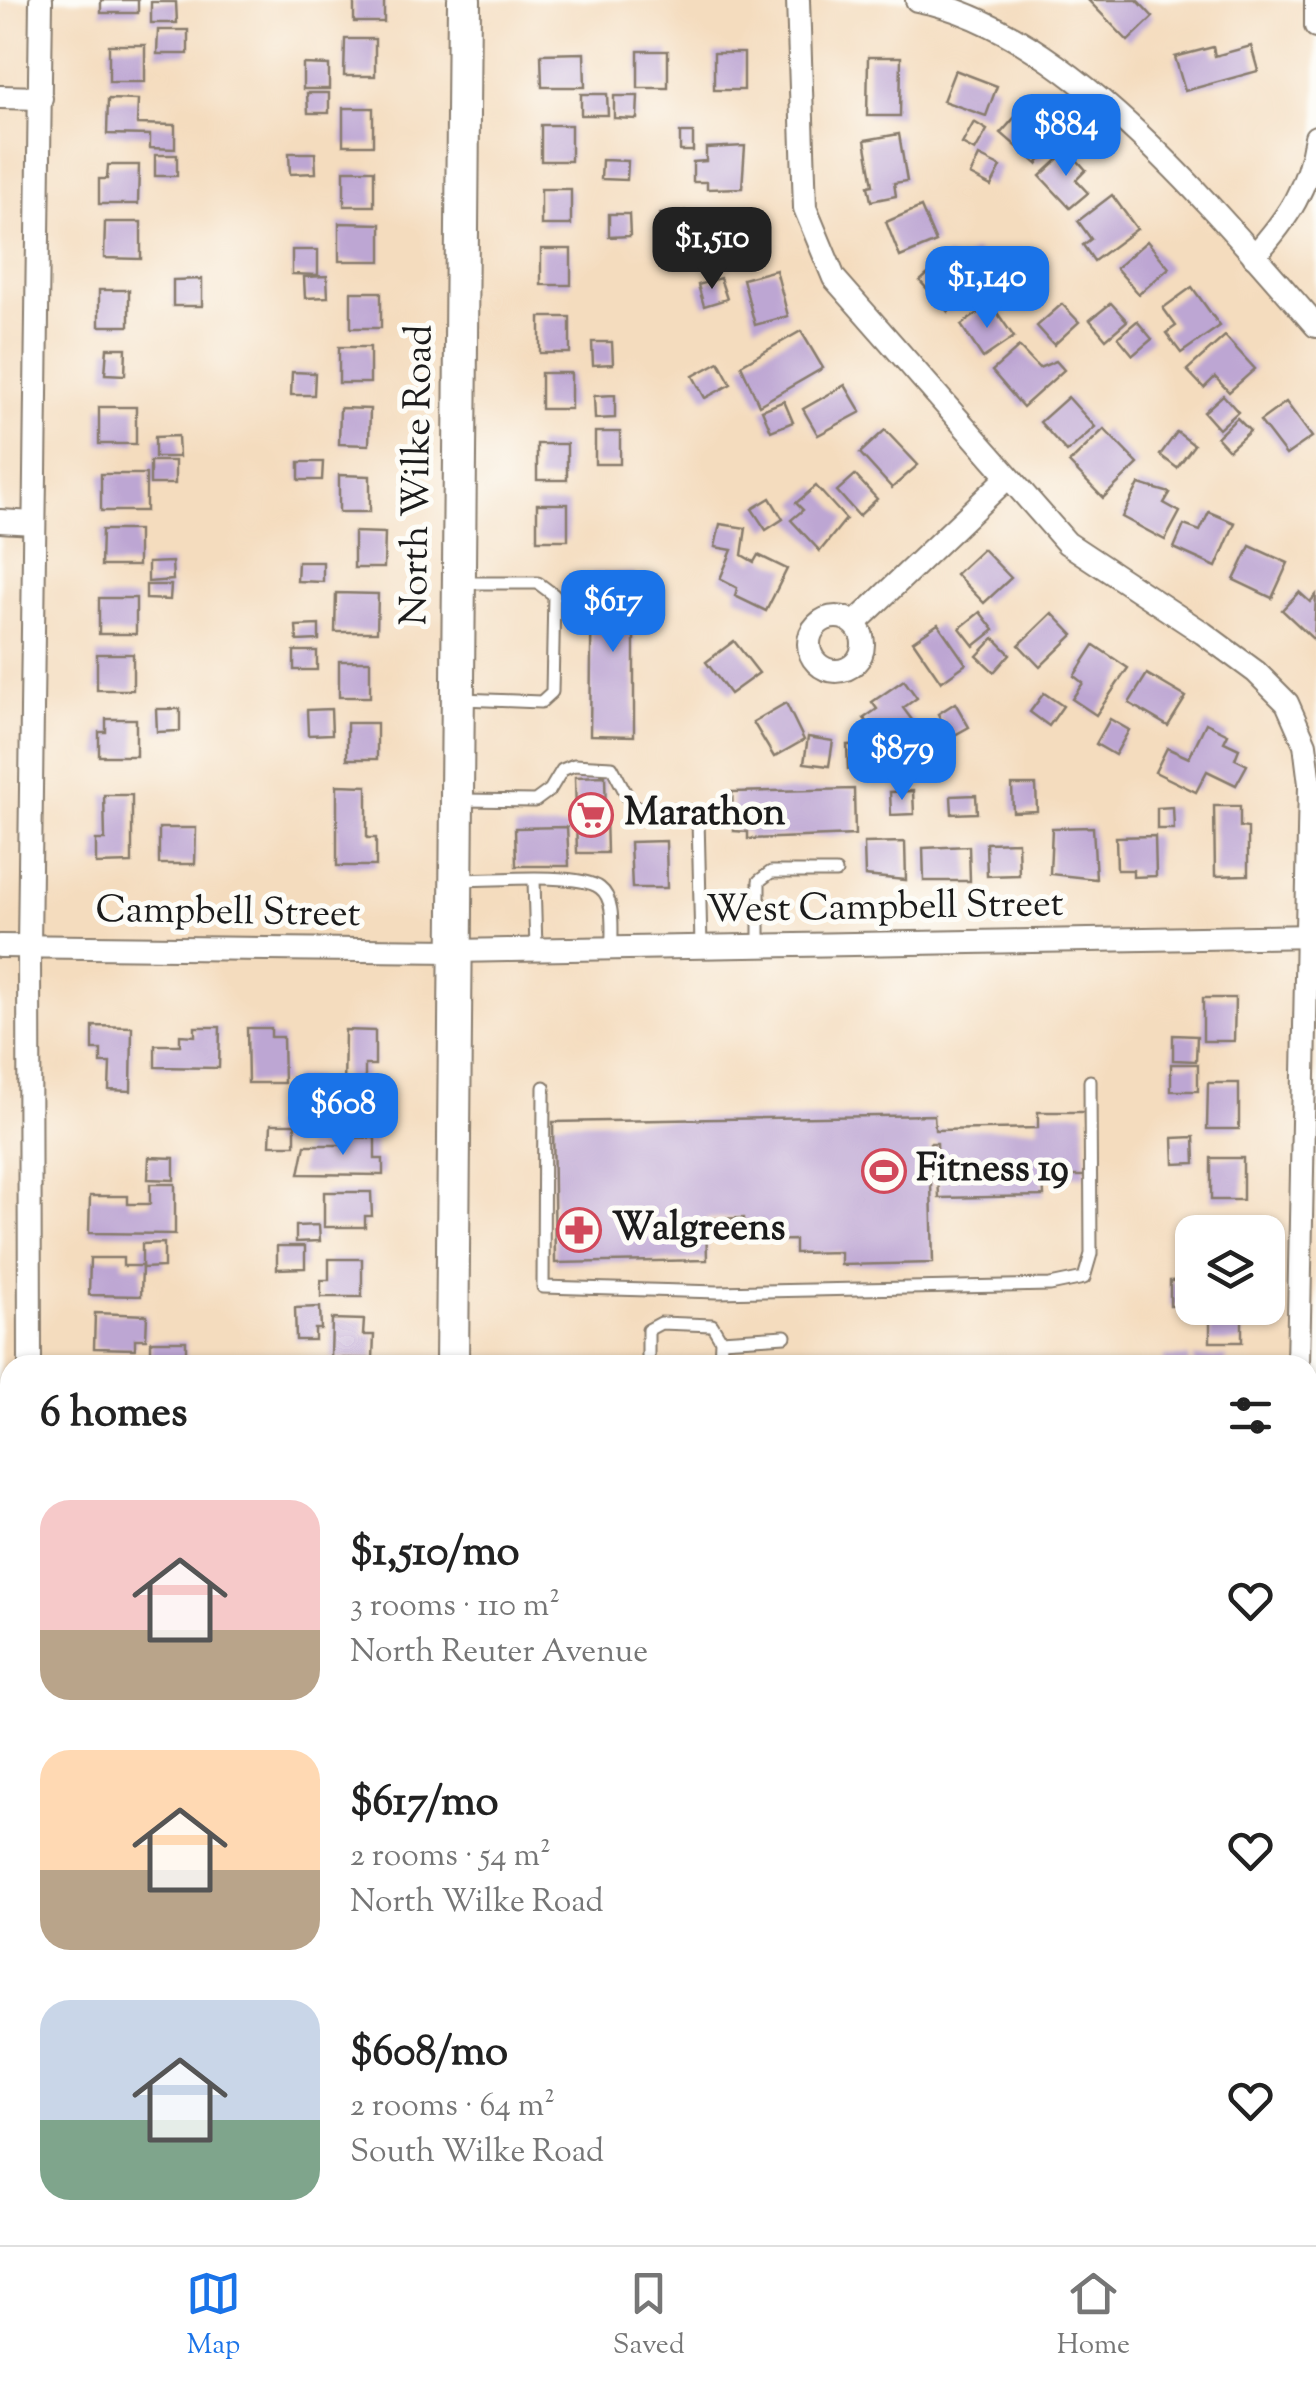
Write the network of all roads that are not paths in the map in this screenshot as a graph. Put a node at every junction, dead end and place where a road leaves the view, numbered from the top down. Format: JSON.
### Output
{"nodes":[{"id":1,"x":41,"y":0,"type":"edge"},
{"id":2,"x":464,"y":0,"type":"edge"},
{"id":3,"x":798,"y":0,"type":"edge"},
{"id":4,"x":917,"y":0,"type":"edge"},
{"id":5,"x":1316,"y":0,"type":"edge"},
{"id":6,"x":1316,"y":26,"type":"edge"},
{"id":7,"x":0,"y":97,"type":"edge"},
{"id":8,"x":40,"y":98,"type":"junction"},
{"id":9,"x":1316,"y":136,"type":"edge"},
{"id":10,"x":1254,"y":256,"type":"junction"},
{"id":11,"x":1316,"y":326,"type":"edge"},
{"id":12,"x":1007,"y":478,"type":"junction"},
{"id":13,"x":0,"y":521,"type":"edge"},
{"id":14,"x":34,"y":523,"type":"junction"},
{"id":15,"x":458,"y":584,"type":"junction"},
{"id":16,"x":855,"y":623,"type":"dead end"},
{"id":17,"x":457,"y":699,"type":"junction"},
{"id":18,"x":456,"y":800,"type":"junction"},
{"id":19,"x":836,"y":872,"type":"dead end"},
{"id":20,"x":455,"y":880,"type":"junction"},
{"id":21,"x":534,"y":880,"type":"junction"},
{"id":22,"x":1311,"y":937,"type":"edge"},
{"id":23,"x":0,"y":946,"type":"edge"},
{"id":24,"x":759,"y":946,"type":"junction"},
{"id":25,"x":29,"y":947,"type":"junction"},
{"id":26,"x":701,"y":947,"type":"junction"},
{"id":27,"x":612,"y":948,"type":"junction"},
{"id":28,"x":536,"y":950,"type":"junction"},
{"id":29,"x":455,"y":951,"type":"junction"},
{"id":30,"x":1090,"y":1082,"type":"dead end"},
{"id":31,"x":544,"y":1087,"type":"dead end"},
{"id":32,"x":785,"y":1336,"type":"dead end"},
{"id":33,"x":721,"y":1340,"type":"junction"},
{"id":34,"x":30,"y":1355,"type":"edge"},
{"id":35,"x":452,"y":1355,"type":"edge"},
{"id":36,"x":648,"y":1355,"type":"edge"},
{"id":37,"x":720,"y":1355,"type":"edge"},
{"id":38,"x":1298,"y":1355,"type":"edge"}],
"edges":[{"from":1,"to":8,"type":"street"},
{"from":2,"to":15,"type":"main road","name":"North Wilke Road"},
{"from":3,"to":12,"type":"street"},
{"from":4,"to":10,"type":"street"},
{"from":5,"to":6,"type":"street"},
{"from":7,"to":8,"type":"street"},
{"from":8,"to":14,"type":"street"},
{"from":9,"to":10,"type":"street"},
{"from":10,"to":11,"type":"street"},
{"from":12,"to":16,"type":"street"},
{"from":12,"to":22,"type":"street"},
{"from":13,"to":14,"type":"street"},
{"from":14,"to":25,"type":"street"},
{"from":15,"to":17,"type":"main road","name":"North Wilke Road"},
{"from":15,"to":17,"type":"lane"},
{"from":17,"to":18,"type":"main road","name":"North Wilke Road"},
{"from":18,"to":20,"type":"main road","name":"North Wilke Road"},
{"from":18,"to":26,"type":"lane"},
{"from":19,"to":24,"type":"lane"},
{"from":20,"to":21,"type":"lane"},
{"from":20,"to":29,"type":"main road","name":"North Wilke Road"},
{"from":21,"to":27,"type":"lane"},
{"from":21,"to":28,"type":"lane"},
{"from":22,"to":24,"type":"street","name":"West Campbell Street"},
{"from":22,"to":38,"type":"street"},
{"from":23,"to":25,"type":"street","name":"Campbell Street"},
{"from":24,"to":26,"type":"street","name":"West Campbell Street"},
{"from":25,"to":29,"type":"street","name":"Campbell Street"},
{"from":25,"to":34,"type":"street"},
{"from":26,"to":27,"type":"street","name":"West Campbell Street"},
{"from":27,"to":28,"type":"street","name":"West Campbell Street"},
{"from":28,"to":29,"type":"street","name":"West Campbell Street"},
{"from":29,"to":35,"type":"main road","name":"North Wilke Road"},
{"from":30,"to":31,"type":"lane"},
{"from":32,"to":33,"type":"lane"},
{"from":33,"to":36,"type":"lane"},
{"from":33,"to":37,"type":"lane"}]}
